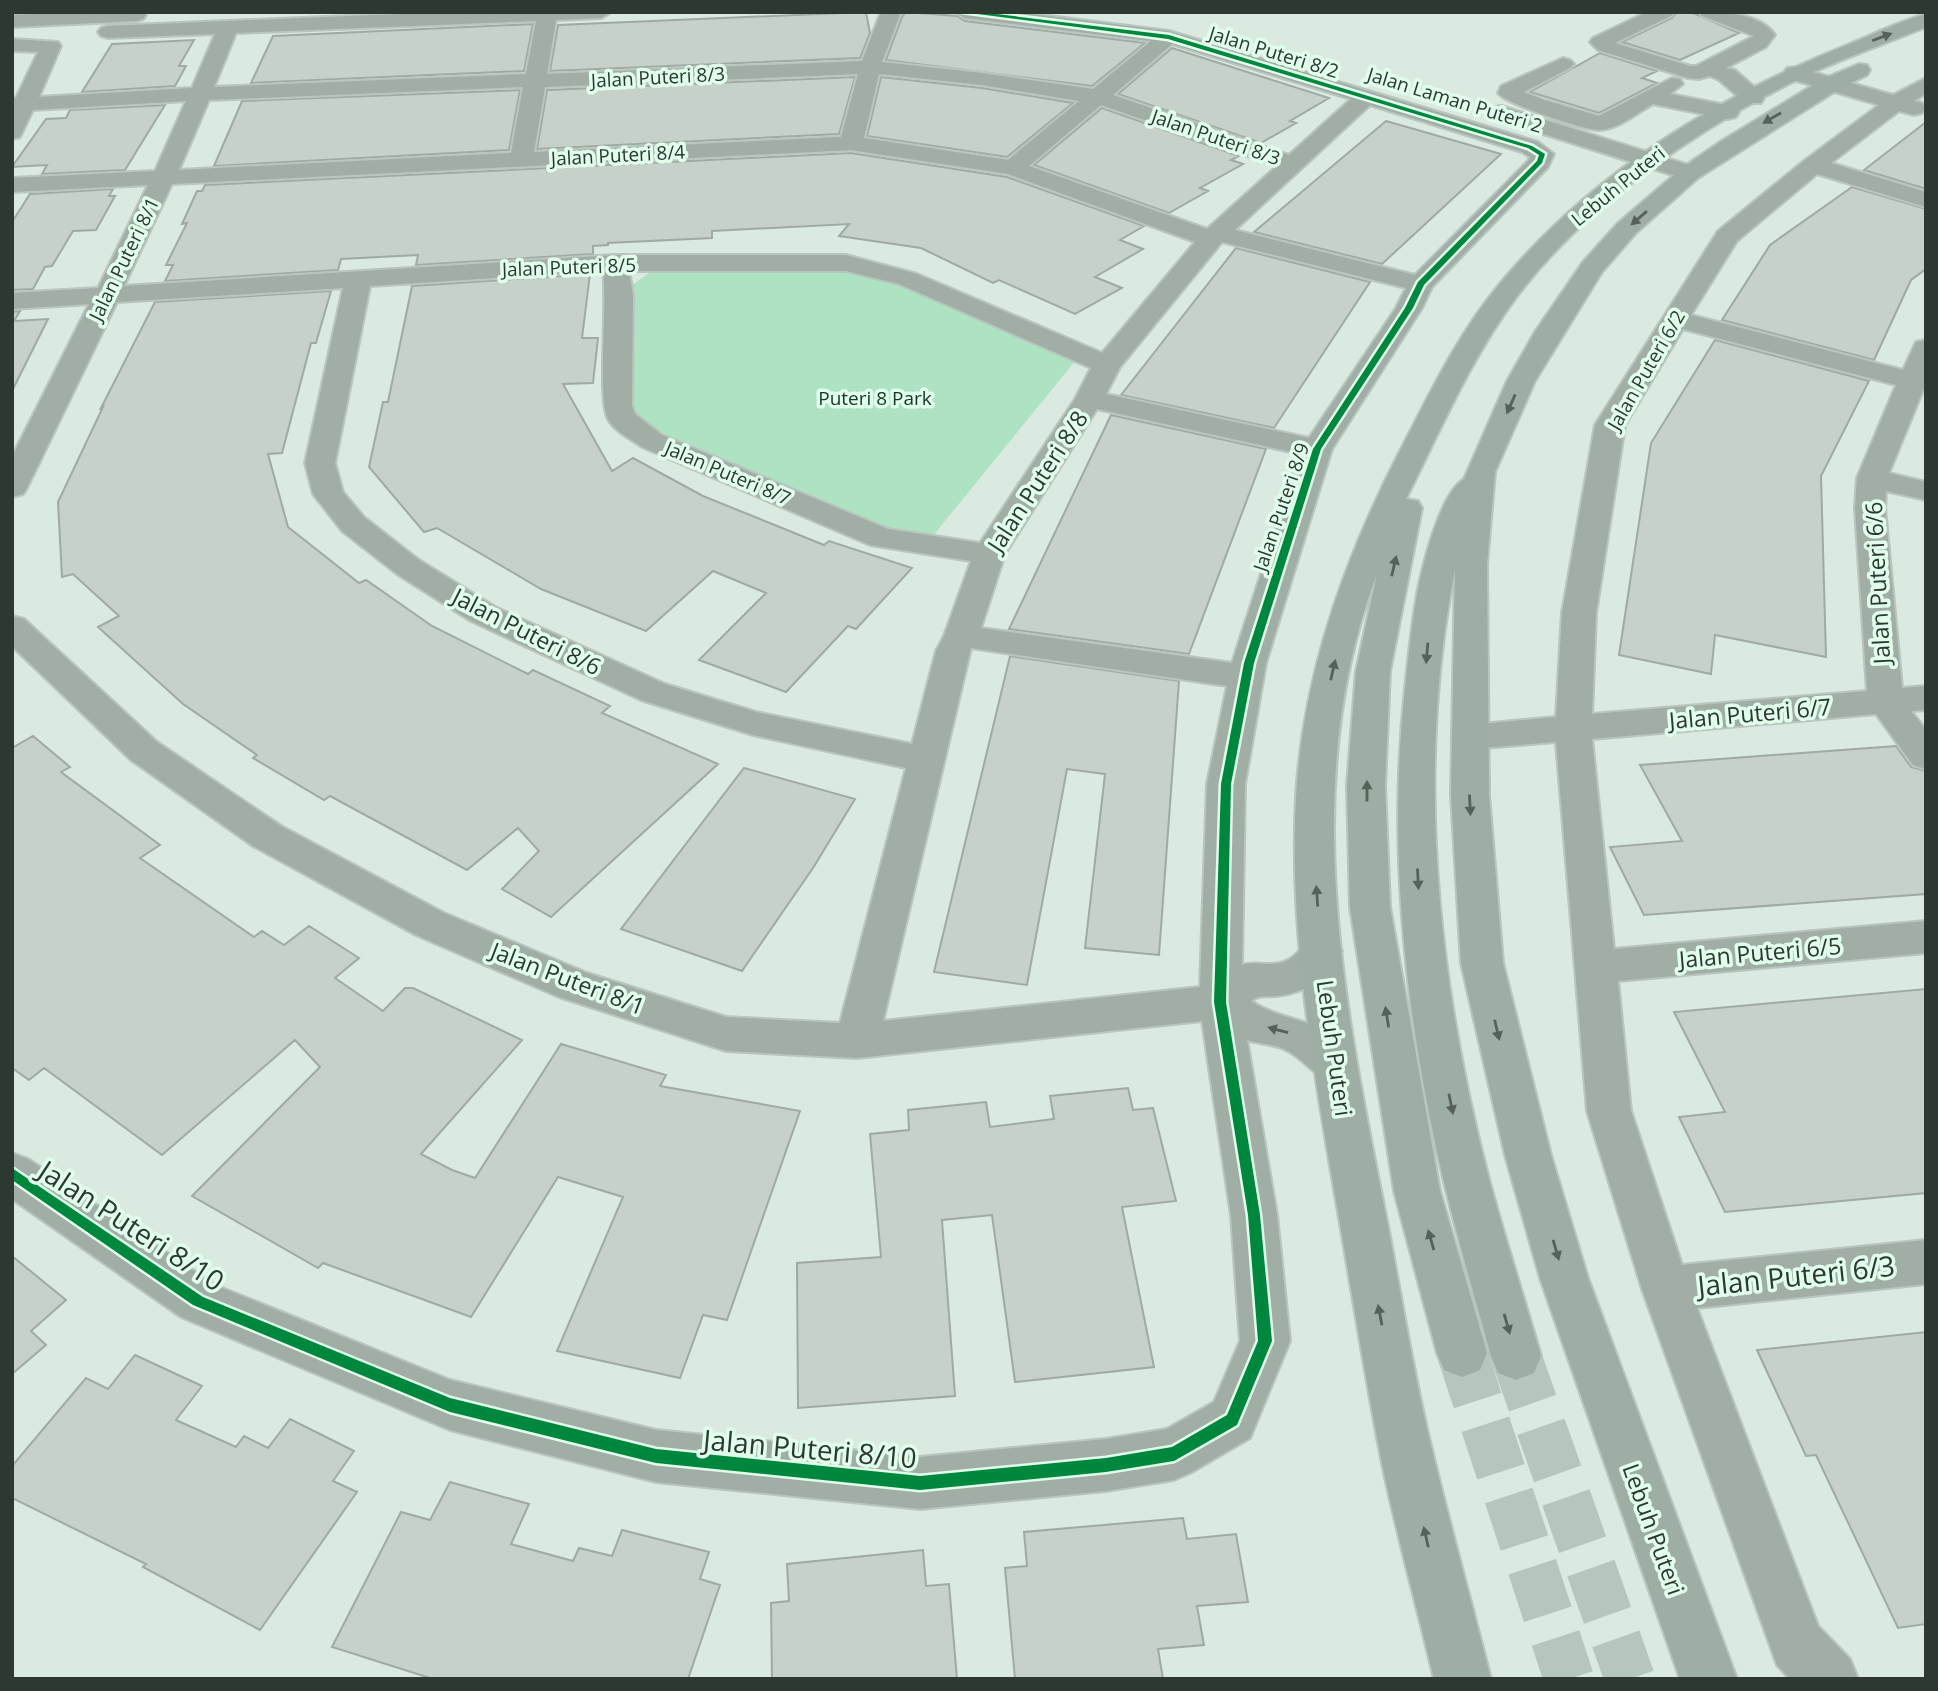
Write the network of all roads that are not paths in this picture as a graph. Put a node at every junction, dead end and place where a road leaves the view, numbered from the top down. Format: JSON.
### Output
{"nodes":[{"id":1,"x":601,"y":12,"type":"edge"},
{"id":2,"x":891,"y":12,"type":"edge"},
{"id":3,"x":965,"y":12,"type":"edge"},
{"id":4,"x":1142,"y":12,"type":"edge"},
{"id":5,"x":1664,"y":12,"type":"edge"},
{"id":6,"x":1709,"y":12,"type":"edge"},
{"id":7,"x":547,"y":14,"type":"junction"},
{"id":8,"x":220,"y":19,"type":"edge"},
{"id":9,"x":1926,"y":20,"type":"edge"},
{"id":10,"x":12,"y":21,"type":"edge"},
{"id":11,"x":1190,"y":21,"type":"dead end"},
{"id":12,"x":108,"y":32,"type":"dead end"},
{"id":13,"x":1168,"y":37,"type":"junction"},
{"id":14,"x":1926,"y":41,"type":"edge"},
{"id":15,"x":1759,"y":44,"type":"junction"},
{"id":16,"x":12,"y":45,"type":"edge"},
{"id":17,"x":1782,"y":46,"type":"dead end"},
{"id":18,"x":1805,"y":50,"type":"dead end"},
{"id":19,"x":1838,"y":55,"type":"junction"},
{"id":20,"x":1563,"y":64,"type":"dead end"},
{"id":21,"x":870,"y":67,"type":"junction"},
{"id":22,"x":1710,"y":69,"type":"junction"},
{"id":23,"x":1795,"y":73,"type":"junction"},
{"id":24,"x":536,"y":82,"type":"junction"},
{"id":25,"x":1672,"y":84,"type":"dead end"},
{"id":26,"x":1831,"y":84,"type":"junction"},
{"id":27,"x":1926,"y":84,"type":"edge"},
{"id":28,"x":201,"y":94,"type":"junction"},
{"id":29,"x":1095,"y":97,"type":"junction"},
{"id":30,"x":1365,"y":98,"type":"junction"},
{"id":31,"x":1753,"y":98,"type":"junction"},
{"id":32,"x":1644,"y":100,"type":"junction"},
{"id":33,"x":1895,"y":103,"type":"junction"},
{"id":34,"x":20,"y":105,"type":"edge"},
{"id":35,"x":1536,"y":105,"type":"junction"},
{"id":36,"x":1484,"y":108,"type":"dead end"},
{"id":37,"x":1728,"y":111,"type":"junction"},
{"id":38,"x":1926,"y":112,"type":"edge"},
{"id":39,"x":1514,"y":117,"type":"junction"},
{"id":40,"x":1696,"y":128,"type":"junction"},
{"id":41,"x":12,"y":132,"type":"edge"},
{"id":42,"x":851,"y":143,"type":"junction"},
{"id":43,"x":1646,"y":159,"type":"junction"},
{"id":44,"x":521,"y":160,"type":"junction"},
{"id":45,"x":1292,"y":164,"type":"junction"},
{"id":46,"x":1813,"y":165,"type":"junction"},
{"id":47,"x":1013,"y":168,"type":"junction"},
{"id":48,"x":1690,"y":173,"type":"junction"},
{"id":49,"x":164,"y":178,"type":"junction"},
{"id":50,"x":12,"y":185,"type":"edge"},
{"id":51,"x":1926,"y":200,"type":"edge"},
{"id":52,"x":1214,"y":236,"type":"junction"},
{"id":53,"x":615,"y":263,"type":"junction"},
{"id":54,"x":358,"y":278,"type":"junction"},
{"id":55,"x":1421,"y":284,"type":"junction"},
{"id":56,"x":105,"y":295,"type":"junction"},
{"id":57,"x":12,"y":301,"type":"edge"},
{"id":58,"x":1675,"y":319,"type":"junction"},
{"id":59,"x":1926,"y":348,"type":"edge"},
{"id":60,"x":1107,"y":365,"type":"junction"},
{"id":61,"x":1912,"y":381,"type":"junction"},
{"id":62,"x":1089,"y":399,"type":"junction"},
{"id":63,"x":1426,"y":424,"type":"junction"},
{"id":64,"x":1317,"y":449,"type":"junction"},
{"id":65,"x":1480,"y":472,"type":"junction"},
{"id":66,"x":1872,"y":478,"type":"junction"},
{"id":67,"x":12,"y":488,"type":"edge"},
{"id":68,"x":1926,"y":491,"type":"edge"},
{"id":69,"x":989,"y":554,"type":"junction"},
{"id":70,"x":12,"y":627,"type":"edge"},
{"id":71,"x":961,"y":636,"type":"junction"},
{"id":72,"x":1246,"y":677,"type":"junction"},
{"id":73,"x":1926,"y":698,"type":"edge"},
{"id":74,"x":1885,"y":701,"type":"junction"},
{"id":75,"x":1573,"y":728,"type":"junction"},
{"id":76,"x":1470,"y":737,"type":"junction"},
{"id":77,"x":1926,"y":756,"type":"edge"},
{"id":78,"x":927,"y":760,"type":"junction"},
{"id":79,"x":1926,"y":937,"type":"edge"},
{"id":80,"x":1322,"y":951,"type":"junction"},
{"id":81,"x":1594,"y":967,"type":"junction"},
{"id":82,"x":1220,"y":1002,"type":"junction"},
{"id":83,"x":857,"y":1041,"type":"junction"},
{"id":84,"x":1334,"y":1063,"type":"junction"},
{"id":85,"x":12,"y":1173,"type":"edge"},
{"id":86,"x":1926,"y":1262,"type":"edge"},
{"id":87,"x":1665,"y":1289,"type":"junction"},
{"id":88,"x":1462,"y":1353,"type":"tunnel mouth"},
{"id":89,"x":1516,"y":1356,"type":"tunnel mouth"},
{"id":90,"x":1701,"y":1669,"type":"edge"},
{"id":91,"x":1458,"y":1674,"type":"edge"},
{"id":92,"x":1829,"y":1679,"type":"edge"}],
"edges":[{"from":1,"to":7,"type":"street"},
{"from":2,"to":21,"type":"street"},
{"from":3,"to":13,"type":"street","name":"Jalan Puteri 8/2"},
{"from":4,"to":11,"type":"street"},
{"from":5,"to":22,"type":"street"},
{"from":6,"to":15,"type":"street"},
{"from":7,"to":8,"type":"street"},
{"from":7,"to":24,"type":"street"},
{"from":8,"to":10,"type":"street"},
{"from":8,"to":12,"type":"street"},
{"from":8,"to":28,"type":"street","name":"Jalan Puteri 8/1"},
{"from":19,"to":9,"type":"main road","name":"Lebuh Puteri","one_way":true},
{"from":13,"to":29,"type":"street"},
{"from":13,"to":30,"type":"street","name":"Jalan Puteri 8/2"},
{"from":14,"to":26,"type":"main road","name":"Lebuh Puteri"},
{"from":15,"to":17,"type":"street"},
{"from":15,"to":22,"type":"street"},
{"from":16,"to":34,"type":"street"},
{"from":18,"to":19,"type":"street"},
{"from":19,"to":23,"type":"main road","name":"Lebuh Puteri"},
{"from":20,"to":35,"type":"street"},
{"from":21,"to":24,"type":"street","name":"Jalan Puteri 8/3"},
{"from":21,"to":29,"type":"street","name":"Jalan Puteri 8/3"},
{"from":21,"to":42,"type":"street"},
{"from":22,"to":31,"type":"street"},
{"from":23,"to":26,"type":"street"},
{"from":23,"to":31,"type":"main road","name":"Lebuh Puteri"},
{"from":24,"to":28,"type":"street","name":"Jalan Puteri 8/3"},
{"from":24,"to":44,"type":"street"},
{"from":25,"to":32,"type":"street"},
{"from":26,"to":33,"type":"street"},
{"from":26,"to":48,"type":"main road","name":"Lebuh Puteri","one_way":true},
{"from":27,"to":33,"type":"street","name":"Jalan Puteri 6/2"},
{"from":28,"to":34,"type":"street","name":"Jalan Puteri 8/3"},
{"from":28,"to":49,"type":"street","name":"Jalan Puteri 8/1"},
{"from":29,"to":45,"type":"street","name":"Jalan Puteri 8/3"},
{"from":29,"to":47,"type":"street"},
{"from":30,"to":45,"type":"street","name":"Jalan Puteri 8/8"},
{"from":30,"to":55,"type":"street","name":"Jalan Puteri 8/9"},
{"from":31,"to":37,"type":"main road","name":"Lebuh Puteri"},
{"from":32,"to":35,"type":"street"},
{"from":32,"to":37,"type":"street"},
{"from":32,"to":40,"type":"street"},
{"from":33,"to":38,"type":"street"},
{"from":33,"to":46,"type":"street","name":"Jalan Puteri 6/2"},
{"from":34,"to":41,"type":"street"},
{"from":35,"to":39,"type":"street"},
{"from":36,"to":39,"type":"street","name":"Jalan Laman Puteri 2"},
{"from":37,"to":40,"type":"main road","name":"Lebuh Puteri"},
{"from":39,"to":43,"type":"street","name":"Jalan Laman Puteri 2"},
{"from":40,"to":43,"type":"main road","name":"Lebuh Puteri"},
{"from":42,"to":44,"type":"street","name":"Jalan Puteri 8/4"},
{"from":42,"to":47,"type":"street","name":"Jalan Puteri 8/4"},
{"from":43,"to":48,"type":"street","name":"Jalan Laman Puteri 2"},
{"from":43,"to":63,"type":"main road","name":"Lebuh Puteri"},
{"from":44,"to":49,"type":"street","name":"Jalan Puteri 8/4"},
{"from":45,"to":52,"type":"street","name":"Jalan Puteri 8/8"},
{"from":46,"to":51,"type":"street"},
{"from":46,"to":58,"type":"street","name":"Jalan Puteri 6/2"},
{"from":47,"to":52,"type":"street","name":"Jalan Puteri 8/4"},
{"from":48,"to":65,"type":"main road","name":"Lebuh Puteri","one_way":true},
{"from":49,"to":50,"type":"street","name":"Jalan Puteri 8/4"},
{"from":49,"to":56,"type":"street","name":"Jalan Puteri 8/1"},
{"from":52,"to":55,"type":"street","name":"Jalan Puteri 8/4"},
{"from":52,"to":60,"type":"street","name":"Jalan Puteri 8/8"},
{"from":53,"to":54,"type":"street","name":"Jalan Puteri 8/5"},
{"from":53,"to":60,"type":"street","name":"Jalan Puteri 8/5"},
{"from":53,"to":69,"type":"street","name":"Jalan Puteri 8/7"},
{"from":54,"to":56,"type":"street","name":"Jalan Puteri 8/5"},
{"from":54,"to":78,"type":"street","name":"Jalan Puteri 8/6"},
{"from":55,"to":64,"type":"street","name":"Jalan Puteri 8/9"},
{"from":56,"to":57,"type":"street","name":"Jalan Puteri 8/5"},
{"from":56,"to":67,"type":"street","name":"Jalan Puteri 8/1"},
{"from":58,"to":61,"type":"street"},
{"from":58,"to":75,"type":"street","name":"Jalan Puteri 6/2"},
{"from":59,"to":61,"type":"street","name":"Jalan Puteri 6/6"},
{"from":60,"to":62,"type":"street","name":"Jalan Puteri 8/8"},
{"from":61,"to":66,"type":"street","name":"Jalan Puteri 6/6"},
{"from":62,"to":64,"type":"street"},
{"from":62,"to":69,"type":"street","name":"Jalan Puteri 8/8"},
{"from":80,"to":63,"type":"main road","name":"Lebuh Puteri","one_way":true},
{"from":88,"to":63,"type":"main road","name":"Lebuh Puteri","one_way":true},
{"from":64,"to":72,"type":"street","name":"Jalan Puteri 8/9"},
{"from":65,"to":76,"type":"main road","name":"Lebuh Puteri"},
{"from":65,"to":89,"type":"main road","name":"Lebuh Puteri","one_way":true},
{"from":66,"to":68,"type":"street"},
{"from":66,"to":74,"type":"street","name":"Jalan Puteri 6/6"},
{"from":69,"to":71,"type":"street","name":"Jalan Puteri 8/8"},
{"from":70,"to":83,"type":"street","name":"Jalan Puteri 8/1"},
{"from":71,"to":72,"type":"street"},
{"from":71,"to":78,"type":"street","name":"Jalan Puteri 8/8"},
{"from":72,"to":82,"type":"street","name":"Jalan Puteri 8/9"},
{"from":73,"to":74,"type":"street","name":"Jalan Puteri 6/7"},
{"from":74,"to":75,"type":"street","name":"Jalan Puteri 6/7"},
{"from":74,"to":77,"type":"street"},
{"from":75,"to":76,"type":"street","name":"Jalan Puteri 6/7"},
{"from":75,"to":81,"type":"street","name":"Jalan Puteri 6/2"},
{"from":76,"to":90,"type":"main road","name":"Lebuh Puteri","one_way":true},
{"from":78,"to":83,"type":"street","name":"Jalan Puteri 8/8"},
{"from":79,"to":81,"type":"street","name":"Jalan Puteri 6/5"},
{"from":80,"to":82,"type":"street"},
{"from":80,"to":84,"type":"main road","name":"Lebuh Puteri"},
{"from":81,"to":87,"type":"street","name":"Jalan Puteri 6/2"},
{"from":82,"to":83,"type":"street","name":"Jalan Puteri 8/1"},
{"from":84,"to":82,"type":"street","one_way":true},
{"from":82,"to":85,"type":"street","name":"Jalan Puteri 8/10"},
{"from":91,"to":84,"type":"main road","name":"Lebuh Puteri","one_way":true},
{"from":86,"to":87,"type":"street","name":"Jalan Puteri 6/3"},
{"from":87,"to":92,"type":"street","name":"Jalan Puteri 6/2"}]}
